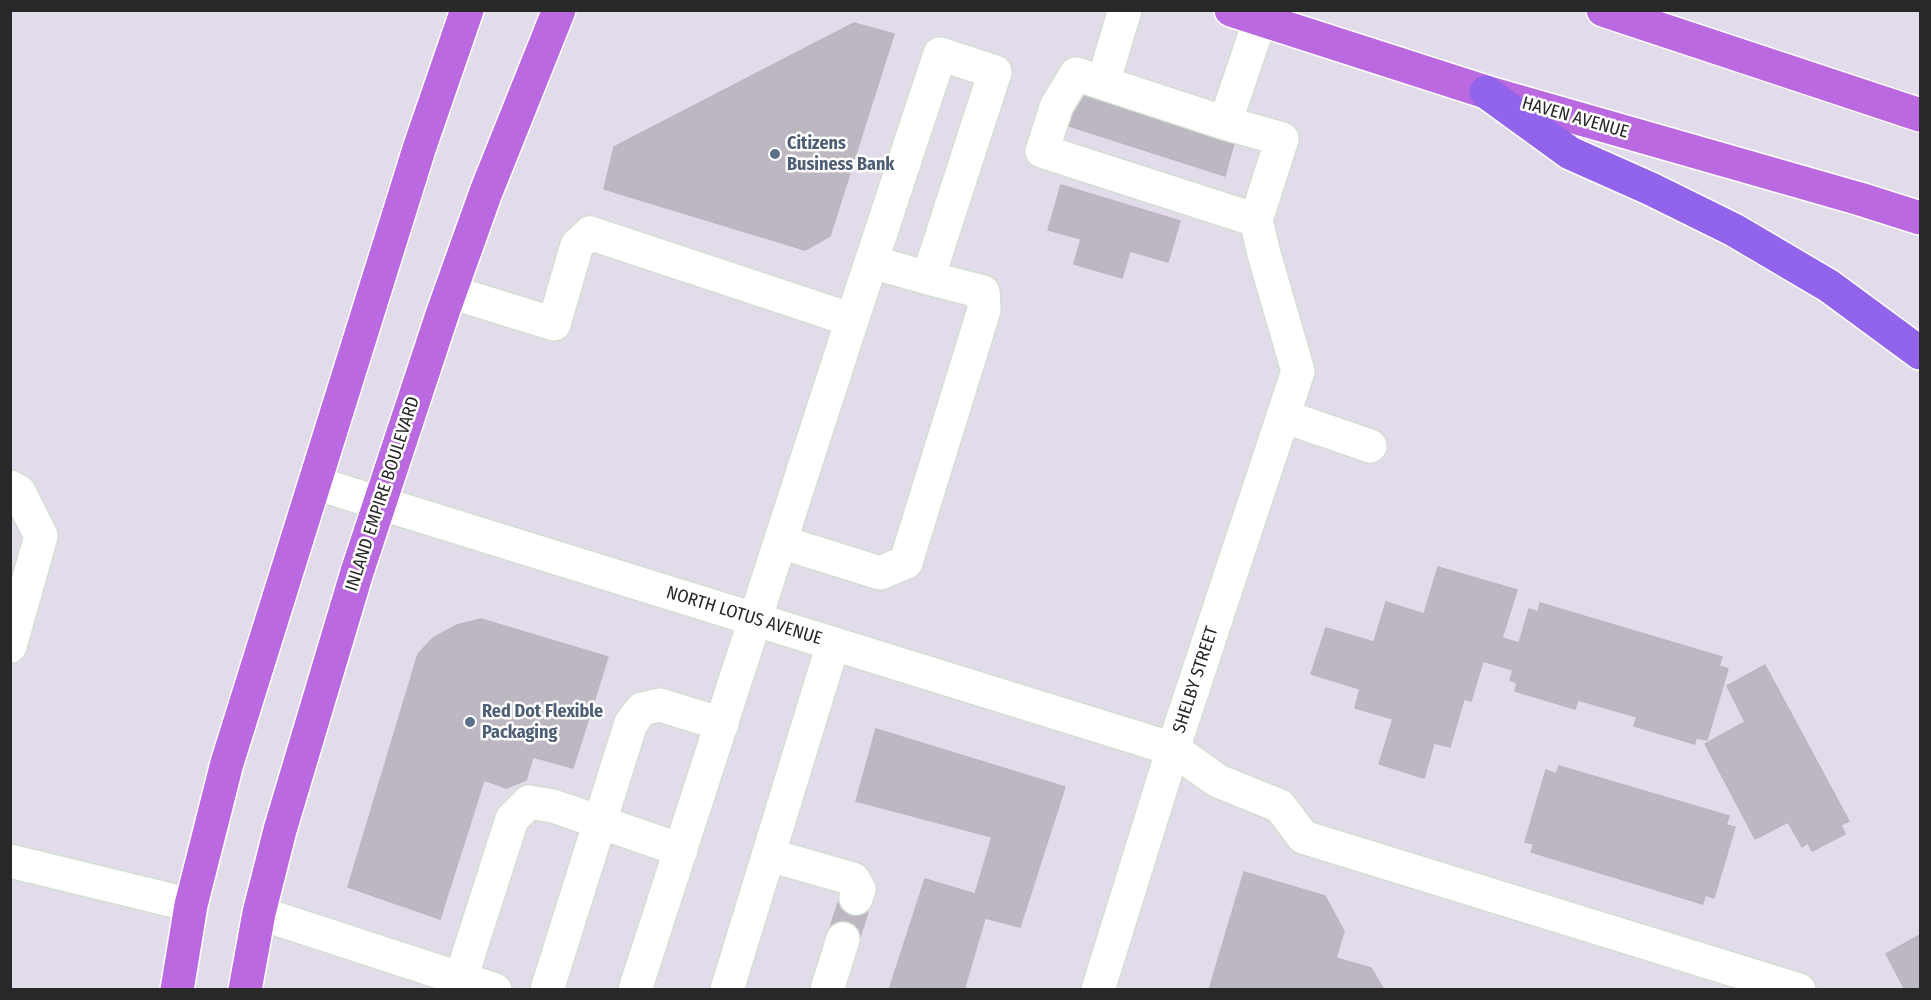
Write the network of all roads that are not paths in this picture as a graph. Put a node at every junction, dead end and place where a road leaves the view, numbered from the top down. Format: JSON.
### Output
{"nodes":[{"id":1,"x":448,"y":10,"type":"edge"},
{"id":2,"x":467,"y":10,"type":"edge"},
{"id":3,"x":559,"y":10,"type":"edge"},
{"id":4,"x":1125,"y":10,"type":"edge"},
{"id":5,"x":1603,"y":10,"type":"edge"},
{"id":6,"x":1245,"y":15,"type":"edge"},
{"id":7,"x":1103,"y":83,"type":"junction"},
{"id":8,"x":1486,"y":92,"type":"junction"},
{"id":9,"x":1920,"y":115,"type":"edge"},
{"id":10,"x":1225,"y":123,"type":"junction"},
{"id":11,"x":420,"y":146,"type":"junction"},
{"id":12,"x":1920,"y":218,"type":"edge"},
{"id":13,"x":1256,"y":220,"type":"junction"},
{"id":14,"x":872,"y":262,"type":"junction"},
{"id":15,"x":928,"y":278,"type":"junction"},
{"id":16,"x":451,"y":292,"type":"junction"},
{"id":17,"x":852,"y":320,"type":"junction"},
{"id":18,"x":1920,"y":353,"type":"edge"},
{"id":19,"x":1283,"y":416,"type":"junction"},
{"id":20,"x":1370,"y":446,"type":"dead end"},
{"id":21,"x":315,"y":483,"type":"junction"},
{"id":22,"x":10,"y":488,"type":"edge"},
{"id":23,"x":379,"y":504,"type":"junction"},
{"id":24,"x":781,"y":542,"type":"junction"},
{"id":25,"x":756,"y":620,"type":"junction"},
{"id":26,"x":833,"y":644,"type":"junction"},
{"id":27,"x":10,"y":646,"type":"edge"},
{"id":28,"x":722,"y":724,"type":"junction"},
{"id":29,"x":1173,"y":749,"type":"junction"},
{"id":30,"x":599,"y":822,"type":"junction"},
{"id":31,"x":681,"y":850,"type":"junction"},
{"id":32,"x":769,"y":855,"type":"junction"},
{"id":33,"x":10,"y":861,"type":"edge"},
{"id":34,"x":856,"y":898,"type":"dead end"},
{"id":35,"x":190,"y":905,"type":"junction"},
{"id":36,"x":259,"y":913,"type":"junction"},
{"id":37,"x":843,"y":939,"type":"tunnel mouth"},
{"id":38,"x":460,"y":978,"type":"junction"},
{"id":39,"x":177,"y":990,"type":"edge"},
{"id":40,"x":245,"y":990,"type":"edge"},
{"id":41,"x":495,"y":990,"type":"edge"},
{"id":42,"x":547,"y":990,"type":"edge"},
{"id":43,"x":635,"y":990,"type":"edge"},
{"id":44,"x":727,"y":990,"type":"edge"},
{"id":45,"x":827,"y":990,"type":"edge"},
{"id":46,"x":1098,"y":990,"type":"edge"},
{"id":47,"x":1799,"y":990,"type":"edge"}],
"edges":[{"from":1,"to":11,"type":"main road"},
{"from":2,"to":11,"type":"main road"},
{"from":3,"to":16,"type":"main road","name":"INLAND EMPIRE BOULEVARD"},
{"from":4,"to":7,"type":"street"},
{"from":5,"to":9,"type":"main road"},
{"from":6,"to":8,"type":"main road","name":"HAVEN AVENUE"},
{"from":6,"to":10,"type":"street"},
{"from":7,"to":10,"type":"street"},
{"from":7,"to":13,"type":"street"},
{"from":8,"to":12,"type":"main road","name":"HAVEN AVENUE"},
{"from":8,"to":18,"type":"highway"},
{"from":10,"to":13,"type":"street"},
{"from":11,"to":21,"type":"main road"},
{"from":13,"to":19,"type":"street","name":"SHELBY STREET"},
{"from":14,"to":15,"type":"street"},
{"from":14,"to":15,"type":"street"},
{"from":14,"to":17,"type":"street"},
{"from":15,"to":24,"type":"street"},
{"from":16,"to":17,"type":"street"},
{"from":16,"to":23,"type":"main road","name":"INLAND EMPIRE BOULEVARD"},
{"from":17,"to":24,"type":"street"},
{"from":19,"to":20,"type":"street"},
{"from":19,"to":29,"type":"street","name":"SHELBY STREET"},
{"from":21,"to":23,"type":"street","name":"NORTH LOTUS AVENUE"},
{"from":21,"to":35,"type":"main road"},
{"from":22,"to":27,"type":"street"},
{"from":23,"to":25,"type":"street","name":"NORTH LOTUS AVENUE"},
{"from":23,"to":36,"type":"main road","name":"INLAND EMPIRE BOULEVARD"},
{"from":24,"to":25,"type":"street"},
{"from":25,"to":26,"type":"street","name":"NORTH LOTUS AVENUE"},
{"from":25,"to":28,"type":"street"},
{"from":26,"to":29,"type":"street","name":"NORTH LOTUS AVENUE"},
{"from":26,"to":32,"type":"street"},
{"from":28,"to":30,"type":"street"},
{"from":28,"to":31,"type":"street"},
{"from":29,"to":46,"type":"street","name":"SHELBY STREET"},
{"from":29,"to":47,"type":"street","name":"NORTH LOTUS AVENUE"},
{"from":30,"to":31,"type":"street"},
{"from":30,"to":38,"type":"street"},
{"from":30,"to":42,"type":"street"},
{"from":31,"to":43,"type":"street"},
{"from":32,"to":34,"type":"street"},
{"from":32,"to":44,"type":"street"},
{"from":33,"to":35,"type":"street"},
{"from":35,"to":39,"type":"main road"},
{"from":36,"to":38,"type":"street"},
{"from":36,"to":40,"type":"main road","name":"INLAND EMPIRE BOULEVARD"},
{"from":37,"to":45,"type":"street"},
{"from":38,"to":41,"type":"street"}]}
